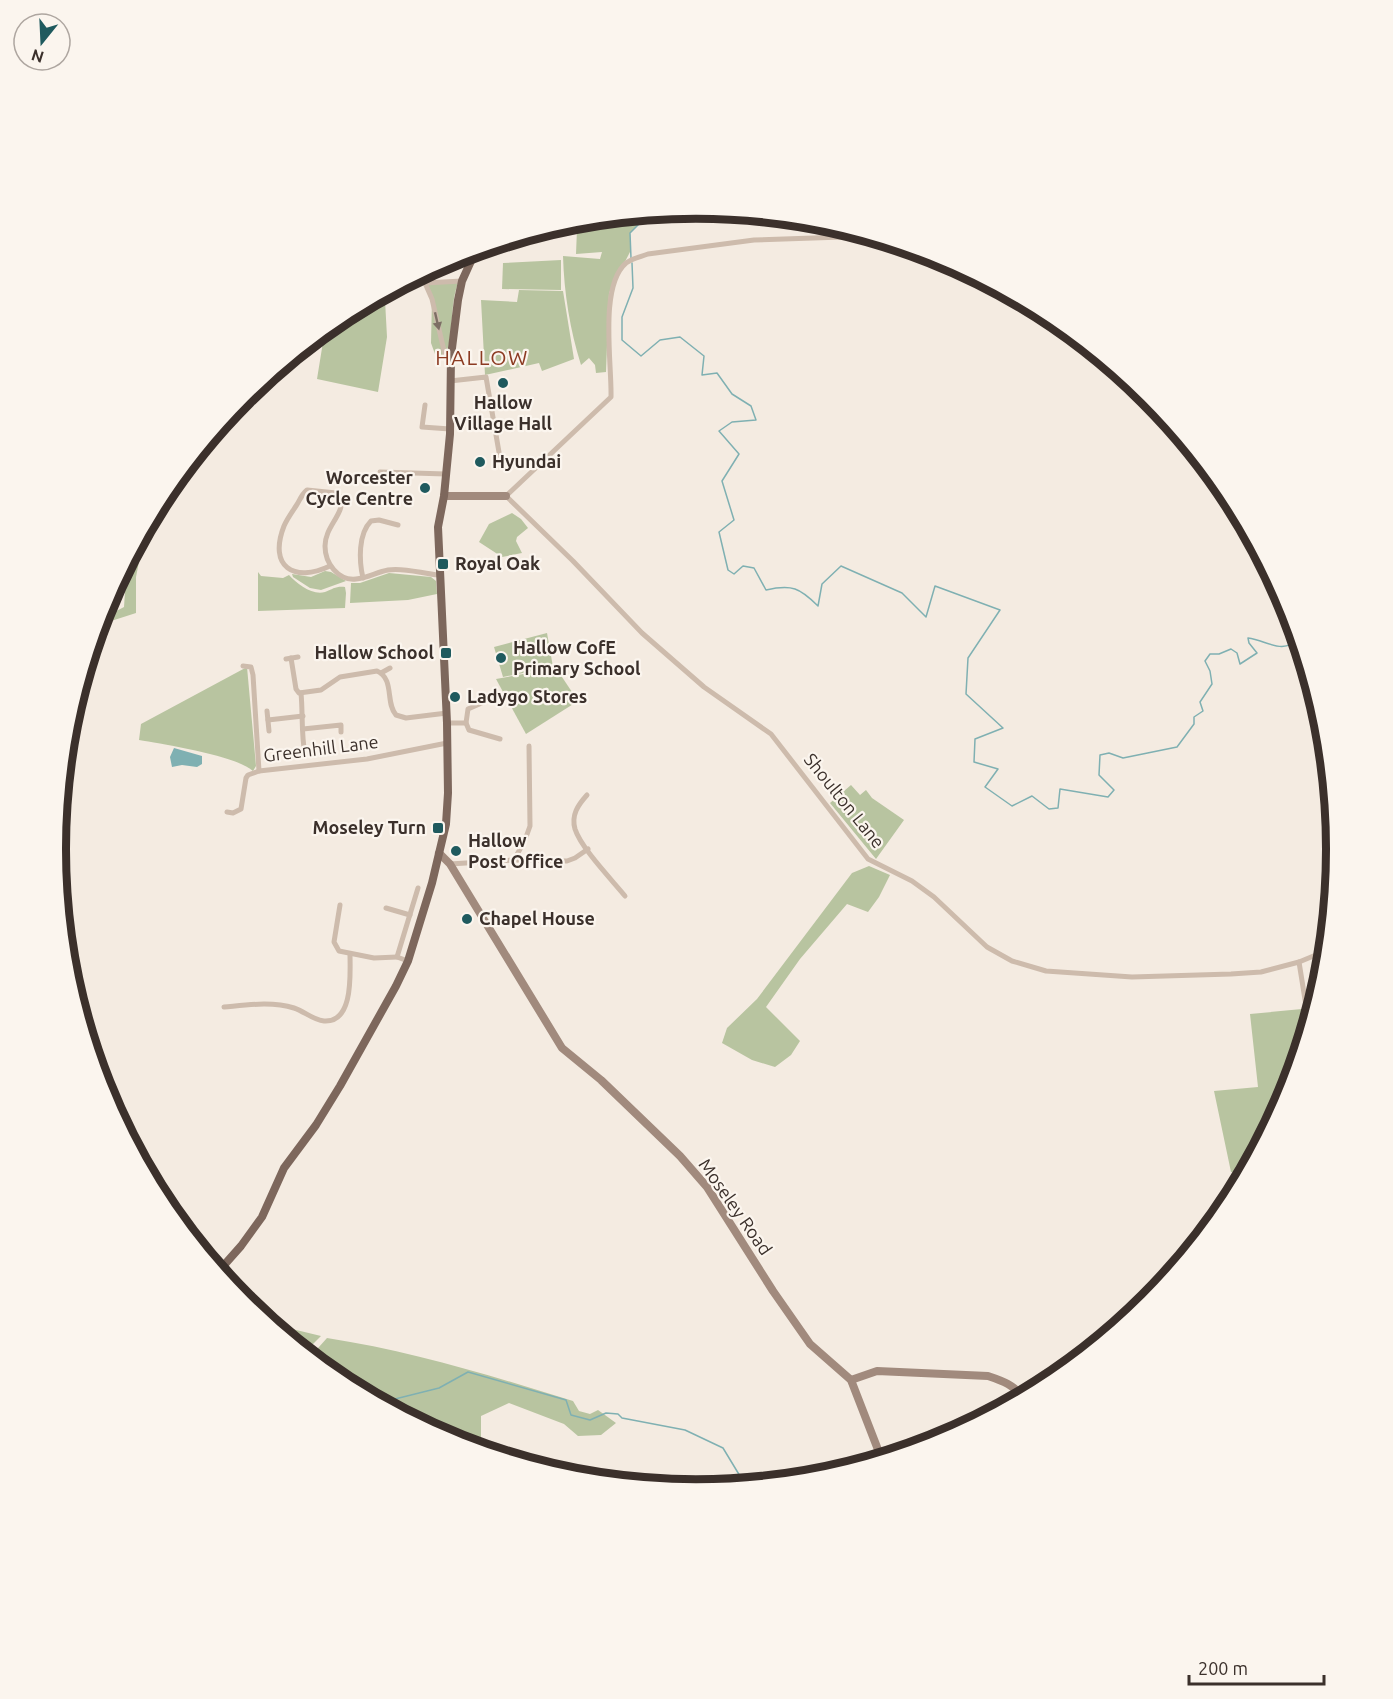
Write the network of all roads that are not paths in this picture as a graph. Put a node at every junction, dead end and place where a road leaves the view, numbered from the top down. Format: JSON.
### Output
{"nodes":[{"id":1,"x":849,"y":238,"type":"edge"},
{"id":2,"x":471,"y":261,"type":"edge"},
{"id":3,"x":462,"y":281,"type":"junction"},
{"id":4,"x":425,"y":283,"type":"joint"},
{"id":5,"x":451,"y":356,"type":"junction"},
{"id":6,"x":450,"y":381,"type":"junction"},
{"id":7,"x":425,"y":405,"type":"dead end"},
{"id":8,"x":450,"y":429,"type":"junction"},
{"id":9,"x":500,"y":458,"type":"dead end"},
{"id":10,"x":380,"y":472,"type":"dead end"},
{"id":11,"x":446,"y":474,"type":"junction"},
{"id":12,"x":444,"y":496,"type":"junction"},
{"id":13,"x":506,"y":496,"type":"junction"},
{"id":14,"x":398,"y":525,"type":"dead end"},
{"id":15,"x":330,"y":566,"type":"junction"},
{"id":16,"x":439,"y":575,"type":"junction"},
{"id":17,"x":363,"y":578,"type":"junction"},
{"id":18,"x":298,"y":657,"type":"dead end"},
{"id":19,"x":243,"y":666,"type":"dead end"},
{"id":20,"x":390,"y":668,"type":"dead end"},
{"id":21,"x":381,"y":673,"type":"junction"},
{"id":22,"x":301,"y":693,"type":"junction"},
{"id":23,"x":484,"y":702,"type":"dead end"},
{"id":24,"x":267,"y":711,"type":"dead end"},
{"id":25,"x":447,"y":713,"type":"junction"},
{"id":26,"x":303,"y":716,"type":"junction"},
{"id":27,"x":268,"y":720,"type":"junction"},
{"id":28,"x":447,"y":723,"type":"junction"},
{"id":29,"x":466,"y":723,"type":"junction"},
{"id":30,"x":303,"y":729,"type":"junction"},
{"id":31,"x":269,"y":731,"type":"dead end"},
{"id":32,"x":341,"y":732,"type":"dead end"},
{"id":33,"x":500,"y":739,"type":"dead end"},
{"id":34,"x":447,"y":743,"type":"junction"},
{"id":35,"x":529,"y":746,"type":"dead end"},
{"id":36,"x":305,"y":754,"type":"dead end"},
{"id":37,"x":259,"y":771,"type":"junction"},
{"id":38,"x":587,"y":799,"type":"dead end"},
{"id":39,"x":227,"y":812,"type":"dead end"},
{"id":40,"x":588,"y":849,"type":"junction"},
{"id":41,"x":439,"y":853,"type":"junction"},
{"id":42,"x":513,"y":860,"type":"junction"},
{"id":43,"x":450,"y":864,"type":"junction"},
{"id":44,"x":417,"y":888,"type":"dead end"},
{"id":45,"x":626,"y":894,"type":"dead end"},
{"id":46,"x":340,"y":905,"type":"dead end"},
{"id":47,"x":386,"y":908,"type":"dead end"},
{"id":48,"x":410,"y":915,"type":"junction"},
{"id":49,"x":350,"y":954,"type":"junction"},
{"id":50,"x":1318,"y":954,"type":"edge"},
{"id":51,"x":397,"y":957,"type":"junction"},
{"id":52,"x":408,"y":961,"type":"junction"},
{"id":53,"x":1299,"y":962,"type":"junction"},
{"id":54,"x":224,"y":1007,"type":"dead end"},
{"id":55,"x":1307,"y":1010,"type":"edge"},
{"id":56,"x":223,"y":1266,"type":"edge"},
{"id":57,"x":851,"y":1380,"type":"junction"},
{"id":58,"x":1018,"y":1392,"type":"edge"},
{"id":59,"x":879,"y":1453,"type":"edge"}],
"edges":[{"from":1,"to":13,"type":"street"},
{"from":2,"to":3,"type":"main road"},
{"from":3,"to":4,"type":"street"},
{"from":3,"to":5,"type":"main road"},
{"from":4,"to":5,"type":"street","one_way":true},
{"from":5,"to":6,"type":"main road"},
{"from":6,"to":8,"type":"main road"},
{"from":6,"to":9,"type":"street"},
{"from":7,"to":8,"type":"street"},
{"from":8,"to":11,"type":"main road"},
{"from":10,"to":11,"type":"street"},
{"from":11,"to":12,"type":"main road"},
{"from":12,"to":13,"type":"street"},
{"from":12,"to":16,"type":"main road"},
{"from":13,"to":53,"type":"street","name":"Shoulton Lane"},
{"from":14,"to":17,"type":"street"},
{"from":15,"to":15,"type":"street"},
{"from":15,"to":17,"type":"street"},
{"from":16,"to":17,"type":"street"},
{"from":16,"to":25,"type":"main road"},
{"from":18,"to":22,"type":"street"},
{"from":19,"to":37,"type":"street"},
{"from":20,"to":21,"type":"street"},
{"from":21,"to":22,"type":"street"},
{"from":21,"to":25,"type":"street"},
{"from":22,"to":26,"type":"street"},
{"from":23,"to":29,"type":"street"},
{"from":24,"to":27,"type":"street"},
{"from":25,"to":28,"type":"main road"},
{"from":26,"to":27,"type":"street"},
{"from":26,"to":30,"type":"street"},
{"from":27,"to":31,"type":"street"},
{"from":28,"to":29,"type":"street"},
{"from":28,"to":34,"type":"main road"},
{"from":29,"to":33,"type":"street"},
{"from":30,"to":32,"type":"street"},
{"from":30,"to":36,"type":"street"},
{"from":34,"to":37,"type":"street","name":"Greenhill Lane"},
{"from":34,"to":41,"type":"main road"},
{"from":35,"to":42,"type":"street"},
{"from":37,"to":39,"type":"street","name":"Greenhill Lane"},
{"from":38,"to":40,"type":"street"},
{"from":40,"to":42,"type":"street"},
{"from":40,"to":45,"type":"street"},
{"from":41,"to":43,"type":"street","name":"Moseley Road"},
{"from":41,"to":52,"type":"main road"},
{"from":42,"to":43,"type":"street"},
{"from":43,"to":57,"type":"street","name":"Moseley Road"},
{"from":44,"to":48,"type":"street"},
{"from":46,"to":49,"type":"street"},
{"from":47,"to":48,"type":"street"},
{"from":48,"to":51,"type":"street"},
{"from":49,"to":51,"type":"street"},
{"from":49,"to":54,"type":"street"},
{"from":50,"to":53,"type":"street","name":"Shoulton Lane"},
{"from":51,"to":52,"type":"street"},
{"from":52,"to":56,"type":"main road"},
{"from":53,"to":55,"type":"street"},
{"from":57,"to":58,"type":"street"},
{"from":57,"to":59,"type":"street"}]}
